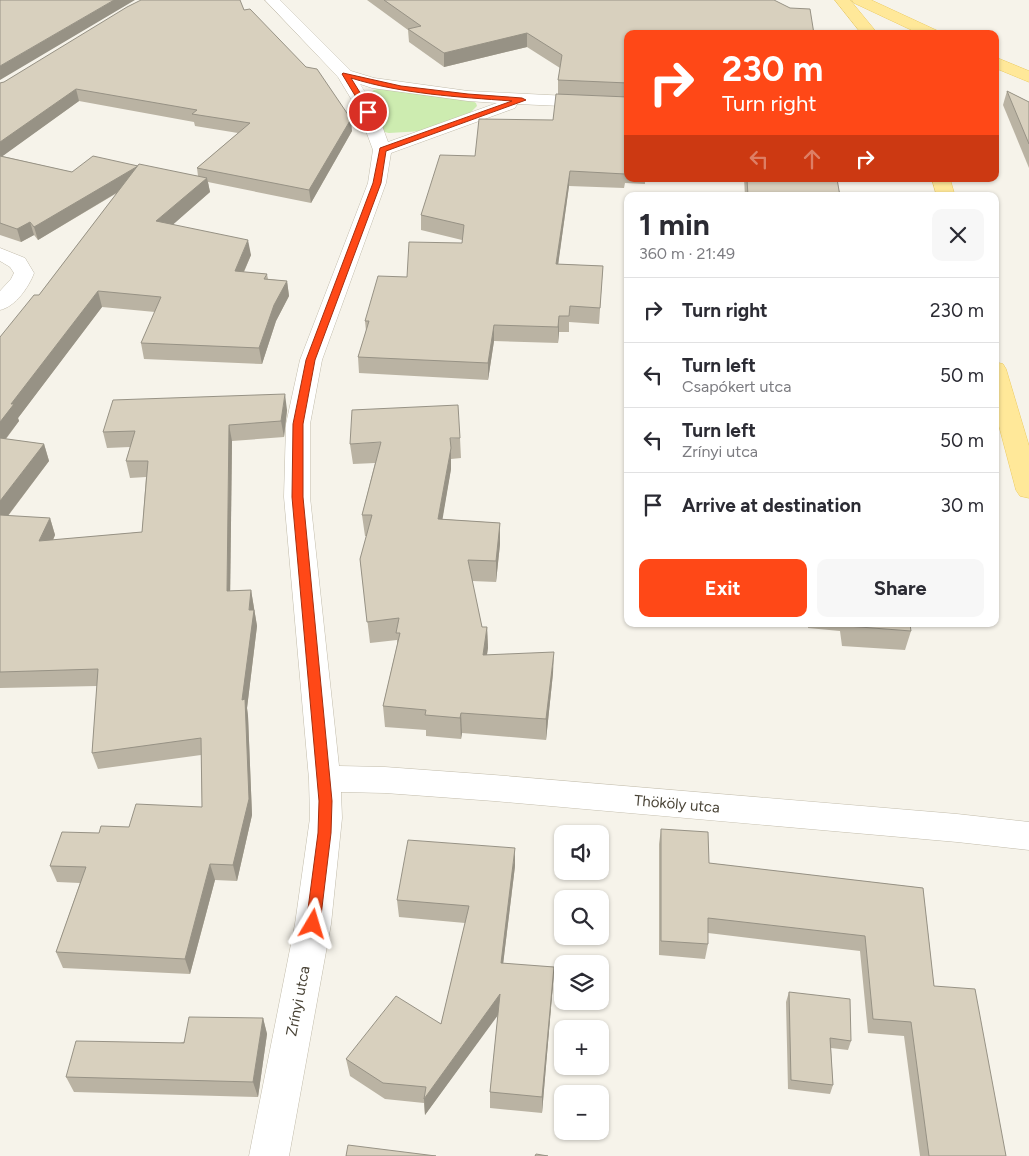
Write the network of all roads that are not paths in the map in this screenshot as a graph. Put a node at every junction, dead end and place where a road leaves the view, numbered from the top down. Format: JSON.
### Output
{"nodes":[{"id":1,"x":272,"y":0,"type":"edge"},
{"id":2,"x":842,"y":0,"type":"edge"},
{"id":3,"x":860,"y":0,"type":"edge"},
{"id":4,"x":867,"y":30,"type":"edge"},
{"id":5,"x":924,"y":30,"type":"edge"},
{"id":6,"x":999,"y":64,"type":"edge"},
{"id":7,"x":345,"y":74,"type":"junction"},
{"id":8,"x":1029,"y":78,"type":"edge"},
{"id":9,"x":1007,"y":84,"type":"dead end"},
{"id":10,"x":1029,"y":87,"type":"edge"},
{"id":11,"x":522,"y":100,"type":"junction"},
{"id":12,"x":624,"y":104,"type":"edge"},
{"id":13,"x":382,"y":150,"type":"junction"},
{"id":14,"x":0,"y":254,"type":"edge"},
{"id":15,"x":0,"y":304,"type":"edge"},
{"id":16,"x":999,"y":383,"type":"edge"},
{"id":17,"x":1029,"y":490,"type":"edge"},
{"id":18,"x":325,"y":780,"type":"junction"},
{"id":19,"x":1029,"y":836,"type":"edge"},
{"id":20,"x":269,"y":1156,"type":"edge"}],
"edges":[{"from":1,"to":7,"type":"street","name":"Zrínyi utca"},
{"from":2,"to":4,"type":"main road"},
{"from":3,"to":5,"type":"main road"},
{"from":6,"to":8,"type":"main road"},
{"from":7,"to":11,"type":"street"},
{"from":7,"to":13,"type":"street","name":"Zrínyi utca"},
{"from":9,"to":10,"type":"main road"},
{"from":11,"to":12,"type":"street"},
{"from":11,"to":13,"type":"street"},
{"from":13,"to":18,"type":"street","name":"Zrínyi utca"},
{"from":14,"to":15,"type":"street"},
{"from":16,"to":17,"type":"main road"},
{"from":18,"to":19,"type":"street","name":"Thököly utca"},
{"from":18,"to":20,"type":"street","name":"Zrínyi utca"}]}
